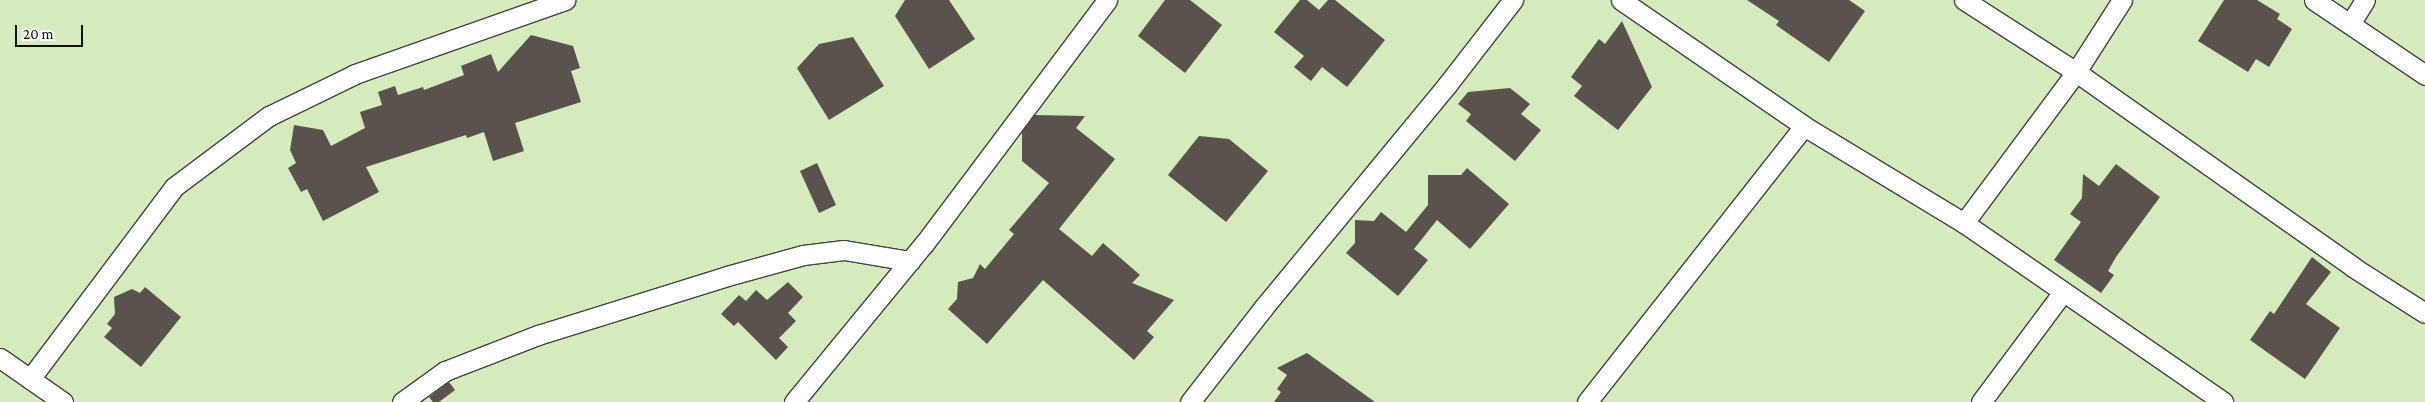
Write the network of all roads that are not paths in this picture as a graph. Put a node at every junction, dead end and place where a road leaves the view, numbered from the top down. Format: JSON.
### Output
{"nodes":[{"id":1,"x":565,"y":0,"type":"edge"},
{"id":2,"x":1107,"y":0,"type":"edge"},
{"id":3,"x":1513,"y":0,"type":"edge"},
{"id":4,"x":1621,"y":0,"type":"edge"},
{"id":5,"x":1964,"y":0,"type":"edge"},
{"id":6,"x":2122,"y":0,"type":"edge"},
{"id":7,"x":2314,"y":0,"type":"edge"},
{"id":8,"x":2365,"y":0,"type":"edge"},
{"id":9,"x":2350,"y":24,"type":"junction"},
{"id":10,"x":2076,"y":72,"type":"junction"},
{"id":11,"x":2425,"y":75,"type":"edge"},
{"id":12,"x":1804,"y":126,"type":"junction"},
{"id":13,"x":1964,"y":223,"type":"junction"},
{"id":14,"x":910,"y":261,"type":"junction"},
{"id":15,"x":2063,"y":292,"type":"junction"},
{"id":16,"x":2425,"y":313,"type":"edge"},
{"id":17,"x":0,"y":358,"type":"edge"},
{"id":18,"x":30,"y":379,"type":"junction"},
{"id":19,"x":63,"y":402,"type":"edge"},
{"id":20,"x":402,"y":402,"type":"edge"},
{"id":21,"x":794,"y":402,"type":"edge"},
{"id":22,"x":1190,"y":402,"type":"edge"},
{"id":23,"x":1587,"y":402,"type":"edge"},
{"id":24,"x":1981,"y":402,"type":"edge"},
{"id":25,"x":2224,"y":402,"type":"edge"}],
"edges":[{"from":1,"to":18,"type":"street"},
{"from":2,"to":14,"type":"street"},
{"from":3,"to":22,"type":"street"},
{"from":4,"to":12,"type":"street"},
{"from":5,"to":10,"type":"street"},
{"from":6,"to":10,"type":"street"},
{"from":7,"to":9,"type":"street"},
{"from":8,"to":9,"type":"street"},
{"from":9,"to":11,"type":"street"},
{"from":10,"to":13,"type":"street"},
{"from":10,"to":16,"type":"street"},
{"from":12,"to":13,"type":"street"},
{"from":12,"to":23,"type":"street"},
{"from":13,"to":15,"type":"street"},
{"from":14,"to":20,"type":"street"},
{"from":14,"to":21,"type":"street"},
{"from":15,"to":24,"type":"street"},
{"from":15,"to":25,"type":"street"},
{"from":17,"to":18,"type":"street"},
{"from":18,"to":19,"type":"street"}]}
